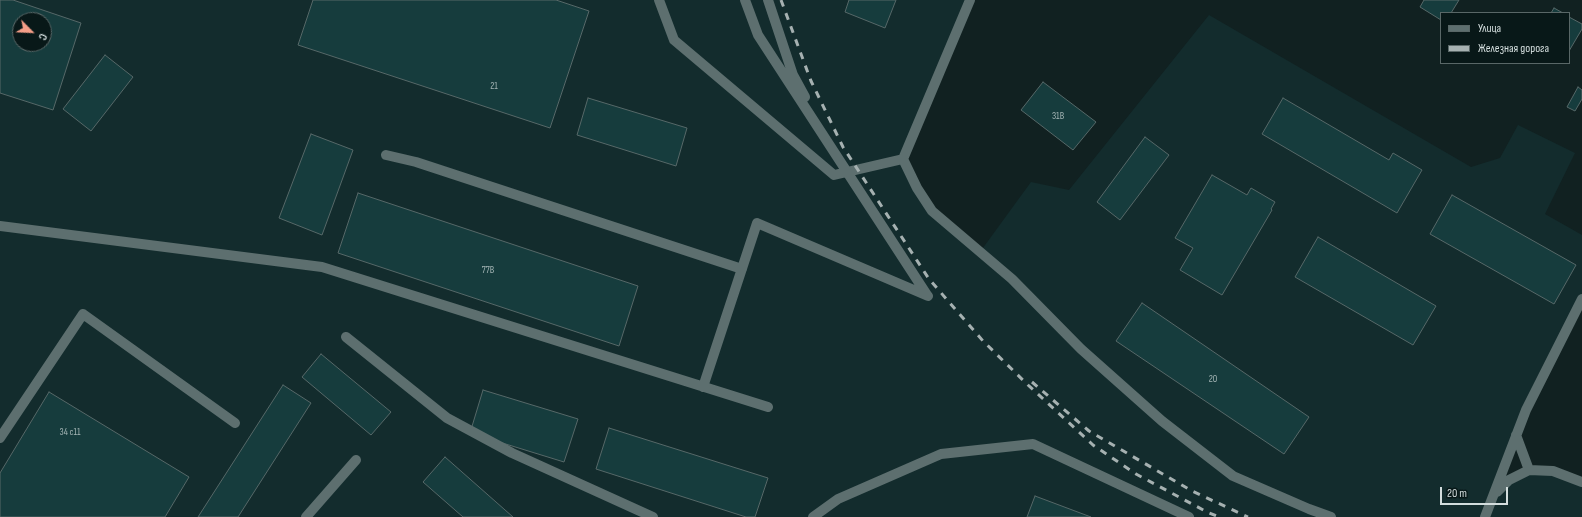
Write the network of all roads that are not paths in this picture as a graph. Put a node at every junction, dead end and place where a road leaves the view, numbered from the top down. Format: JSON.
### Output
{"nodes":[{"id":1,"x":659,"y":0,"type":"edge"},
{"id":2,"x":745,"y":0,"type":"edge"},
{"id":3,"x":768,"y":0,"type":"edge"},
{"id":4,"x":970,"y":0,"type":"edge"},
{"id":5,"x":386,"y":155,"type":"dead end"},
{"id":6,"x":903,"y":159,"type":"junction"},
{"id":7,"x":845,"y":168,"type":"junction"},
{"id":8,"x":0,"y":226,"type":"edge"},
{"id":9,"x":742,"y":269,"type":"junction"},
{"id":10,"x":1582,"y":299,"type":"edge"},
{"id":11,"x":346,"y":337,"type":"dead end"},
{"id":12,"x":703,"y":387,"type":"junction"},
{"id":13,"x":768,"y":408,"type":"dead end"},
{"id":14,"x":235,"y":423,"type":"dead end"},
{"id":15,"x":1516,"y":435,"type":"junction"},
{"id":16,"x":0,"y":438,"type":"edge"},
{"id":17,"x":356,"y":460,"type":"dead end"},
{"id":18,"x":1529,"y":470,"type":"junction"},
{"id":19,"x":1582,"y":482,"type":"edge"},
{"id":20,"x":1493,"y":497,"type":"junction"},
{"id":21,"x":306,"y":517,"type":"edge"},
{"id":22,"x":653,"y":517,"type":"edge"},
{"id":23,"x":813,"y":517,"type":"edge"},
{"id":24,"x":1189,"y":517,"type":"edge"},
{"id":25,"x":1331,"y":517,"type":"edge"},
{"id":26,"x":1485,"y":517,"type":"edge"}],
"edges":[{"from":1,"to":7,"type":"street"},
{"from":2,"to":7,"type":"street"},
{"from":3,"to":7,"type":"street"},
{"from":4,"to":6,"type":"street"},
{"from":5,"to":9,"type":"street"},
{"from":6,"to":7,"type":"street"},
{"from":6,"to":25,"type":"street"},
{"from":7,"to":9,"type":"street"},
{"from":8,"to":12,"type":"street"},
{"from":9,"to":12,"type":"street"},
{"from":10,"to":15,"type":"street"},
{"from":11,"to":22,"type":"street"},
{"from":12,"to":13,"type":"street"},
{"from":14,"to":16,"type":"street"},
{"from":15,"to":18,"type":"street"},
{"from":15,"to":20,"type":"street"},
{"from":17,"to":21,"type":"street"},
{"from":18,"to":19,"type":"street"},
{"from":18,"to":20,"type":"street"},
{"from":20,"to":26,"type":"street"},
{"from":23,"to":24,"type":"street"}]}
